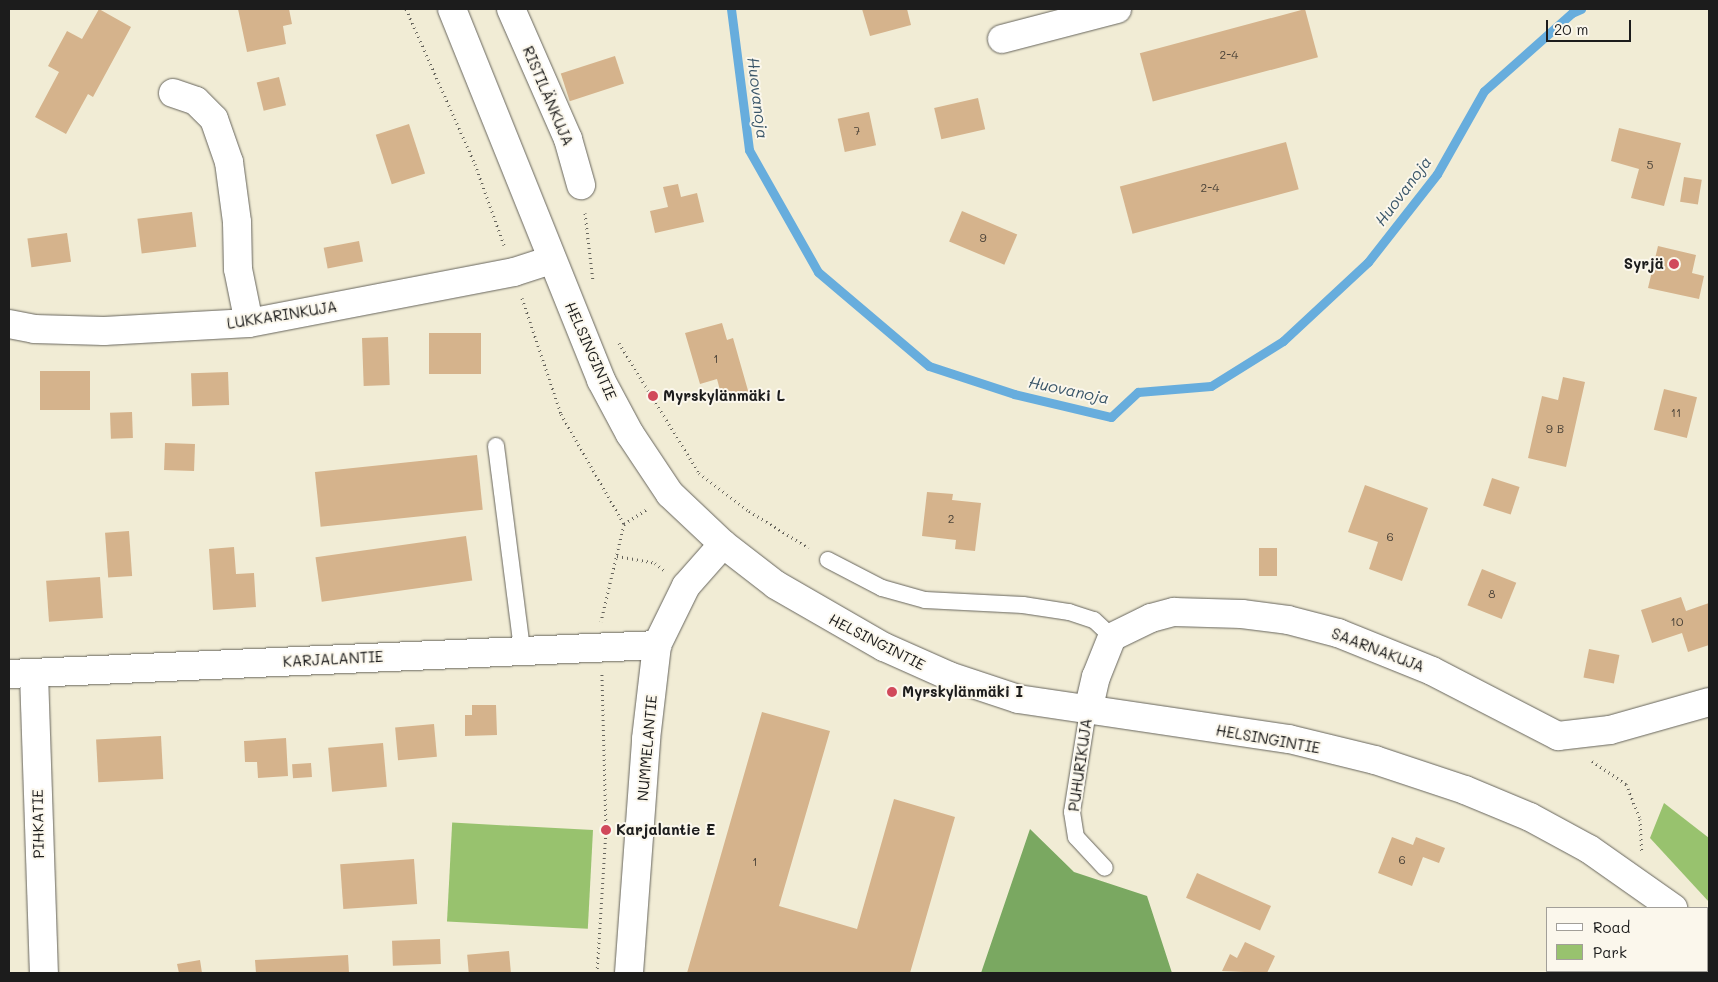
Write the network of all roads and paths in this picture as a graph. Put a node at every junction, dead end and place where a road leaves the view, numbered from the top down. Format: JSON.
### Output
{"nodes":[{"id":1,"x":452,"y":9,"type":"edge"},
{"id":2,"x":511,"y":9,"type":"edge"},
{"id":3,"x":1117,"y":9,"type":"edge"},
{"id":4,"x":1002,"y":39,"type":"dead end"},
{"id":5,"x":173,"y":93,"type":"dead end"},
{"id":6,"x":581,"y":185,"type":"joint"},
{"id":7,"x":551,"y":260,"type":"junction"},
{"id":8,"x":594,"y":287,"type":"dead end"},
{"id":9,"x":249,"y":323,"type":"junction"},
{"id":10,"x":9,"y":324,"type":"edge"},
{"id":11,"x":613,"y":334,"type":"dead end"},
{"id":12,"x":496,"y":446,"type":"dead end"},
{"id":13,"x":723,"y":544,"type":"junction"},
{"id":14,"x":828,"y":560,"type":"joint"},
{"id":15,"x":686,"y":586,"type":"junction"},
{"id":16,"x":1112,"y":637,"type":"junction"},
{"id":17,"x":657,"y":644,"type":"junction"},
{"id":18,"x":601,"y":645,"type":"junction"},
{"id":19,"x":522,"y":649,"type":"junction"},
{"id":20,"x":22,"y":674,"type":"edge"},
{"id":21,"x":1709,"y":702,"type":"edge"},
{"id":22,"x":1088,"y":711,"type":"junction"},
{"id":23,"x":1558,"y":736,"type":"junction"},
{"id":24,"x":1105,"y":868,"type":"dead end"},
{"id":25,"x":1642,"y":884,"type":"junction"},
{"id":26,"x":1672,"y":907,"type":"edge"},
{"id":27,"x":44,"y":973,"type":"edge"},
{"id":28,"x":597,"y":973,"type":"edge"},
{"id":29,"x":629,"y":973,"type":"edge"}],
"edges":[{"from":1,"to":7,"type":"street","name":"HELSINGINTIE"},
{"from":2,"to":6,"type":"street","name":"RISTILÄNKUJA"},
{"from":3,"to":4,"type":"street"},
{"from":5,"to":9,"type":"street"},
{"from":6,"to":8,"type":"path"},
{"from":7,"to":9,"type":"street","name":"LUKKARINKUJA"},
{"from":7,"to":13,"type":"street","name":"HELSINGINTIE"},
{"from":9,"to":10,"type":"street","name":"LUKKARINKUJA"},
{"from":11,"to":14,"type":"path"},
{"from":12,"to":19,"type":"lane"},
{"from":13,"to":15,"type":"street","name":"NUMMELANTIE"},
{"from":13,"to":22,"type":"street","name":"HELSINGINTIE"},
{"from":14,"to":16,"type":"lane"},
{"from":15,"to":17,"type":"street","name":"NUMMELANTIE"},
{"from":15,"to":18,"type":"path"},
{"from":16,"to":22,"type":"street"},
{"from":16,"to":23,"type":"street","name":"SAARNAKUJA"},
{"from":17,"to":18,"type":"street","name":"KARJALANTIE"},
{"from":17,"to":29,"type":"street","name":"NUMMELANTIE"},
{"from":18,"to":19,"type":"street","name":"KARJALANTIE"},
{"from":18,"to":28,"type":"path"},
{"from":19,"to":20,"type":"street","name":"KARJALANTIE"},
{"from":20,"to":27,"type":"street","name":"PIHKATIE"},
{"from":21,"to":23,"type":"street"},
{"from":22,"to":24,"type":"lane","name":"PUHURIKUJA"},
{"from":22,"to":25,"type":"street","name":"HELSINGINTIE"},
{"from":23,"to":25,"type":"path"},
{"from":25,"to":26,"type":"street","name":"HELSINGINTIE"}]}
